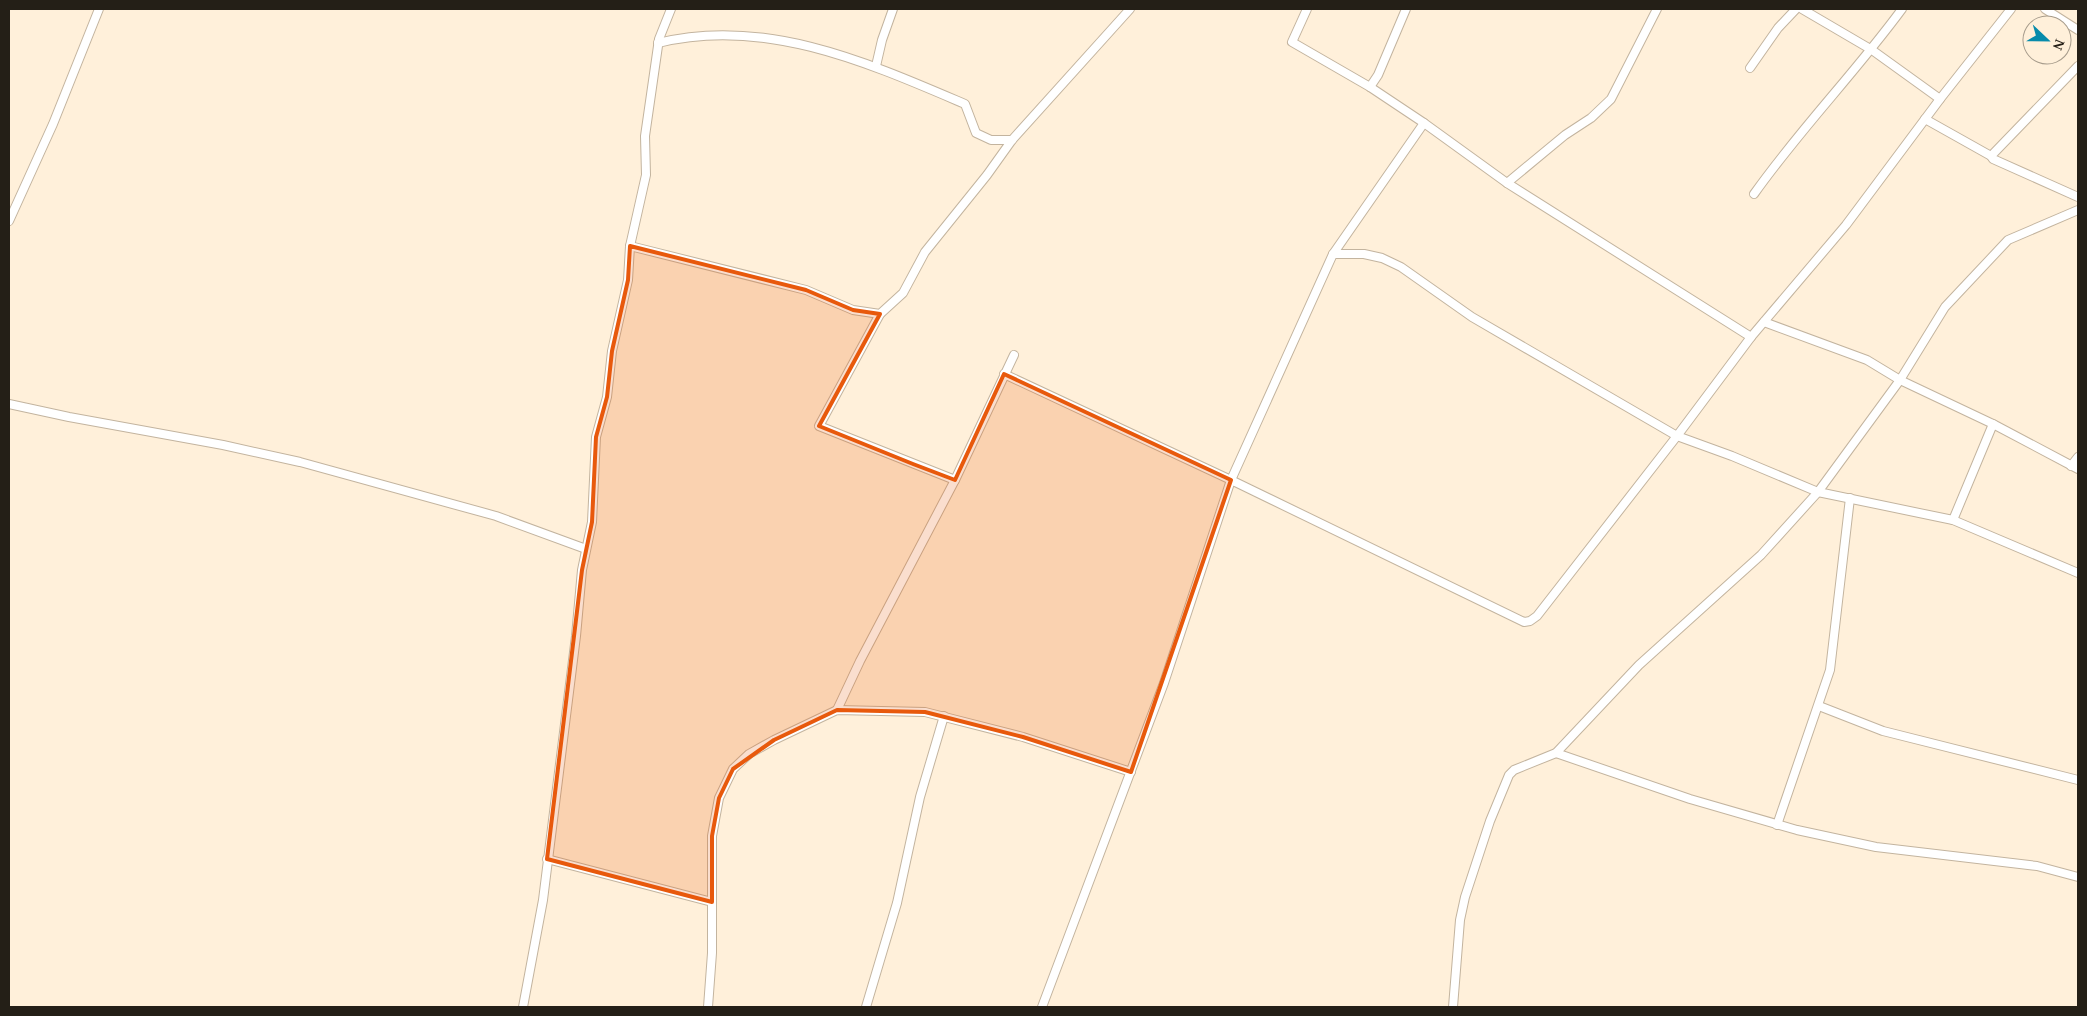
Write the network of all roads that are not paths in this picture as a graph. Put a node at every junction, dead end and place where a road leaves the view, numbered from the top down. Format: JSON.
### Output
{"nodes":[{"id":1,"x":100,"y":9,"type":"edge"},
{"id":2,"x":671,"y":9,"type":"edge"},
{"id":3,"x":893,"y":9,"type":"edge"},
{"id":4,"x":1130,"y":9,"type":"edge"},
{"id":5,"x":1307,"y":9,"type":"edge"},
{"id":6,"x":1406,"y":9,"type":"edge"},
{"id":7,"x":1657,"y":9,"type":"edge"},
{"id":8,"x":1796,"y":9,"type":"edge"},
{"id":9,"x":1802,"y":9,"type":"edge"},
{"id":10,"x":1902,"y":9,"type":"edge"},
{"id":11,"x":2011,"y":9,"type":"edge"},
{"id":12,"x":2045,"y":9,"type":"edge"},
{"id":13,"x":2078,"y":30,"type":"edge"},
{"id":14,"x":658,"y":43,"type":"junction"},
{"id":15,"x":1872,"y":50,"type":"junction"},
{"id":16,"x":876,"y":66,"type":"junction"},
{"id":17,"x":2078,"y":66,"type":"edge"},
{"id":18,"x":1750,"y":68,"type":"dead end"},
{"id":19,"x":1370,"y":87,"type":"junction"},
{"id":20,"x":1940,"y":99,"type":"junction"},
{"id":21,"x":1925,"y":119,"type":"junction"},
{"id":22,"x":1424,"y":123,"type":"junction"},
{"id":23,"x":1012,"y":140,"type":"junction"},
{"id":24,"x":1991,"y":156,"type":"junction"},
{"id":25,"x":1507,"y":183,"type":"junction"},
{"id":26,"x":1754,"y":194,"type":"dead end"},
{"id":27,"x":2078,"y":197,"type":"edge"},
{"id":28,"x":2078,"y":210,"type":"edge"},
{"id":29,"x":9,"y":221,"type":"edge"},
{"id":30,"x":630,"y":246,"type":"junction"},
{"id":31,"x":1333,"y":254,"type":"junction"},
{"id":32,"x":880,"y":314,"type":"junction"},
{"id":33,"x":1764,"y":322,"type":"junction"},
{"id":34,"x":1751,"y":337,"type":"junction"},
{"id":35,"x":1014,"y":355,"type":"dead end"},
{"id":36,"x":1004,"y":374,"type":"junction"},
{"id":37,"x":1900,"y":380,"type":"junction"},
{"id":38,"x":9,"y":404,"type":"edge"},
{"id":39,"x":1993,"y":424,"type":"junction"},
{"id":40,"x":1677,"y":436,"type":"junction"},
{"id":41,"x":2078,"y":457,"type":"edge"},
{"id":42,"x":2075,"y":468,"type":"edge"},
{"id":43,"x":955,"y":480,"type":"junction"},
{"id":44,"x":1232,"y":480,"type":"junction"},
{"id":45,"x":1818,"y":492,"type":"junction"},
{"id":46,"x":1850,"y":498,"type":"junction"},
{"id":47,"x":1953,"y":520,"type":"junction"},
{"id":48,"x":586,"y":549,"type":"junction"},
{"id":49,"x":2078,"y":573,"type":"edge"},
{"id":50,"x":1819,"y":706,"type":"junction"},
{"id":51,"x":837,"y":710,"type":"junction"},
{"id":52,"x":944,"y":716,"type":"junction"},
{"id":53,"x":1556,"y":753,"type":"junction"},
{"id":54,"x":1131,"y":772,"type":"junction"},
{"id":55,"x":2078,"y":780,"type":"edge"},
{"id":56,"x":1777,"y":825,"type":"junction"},
{"id":57,"x":547,"y":859,"type":"junction"},
{"id":58,"x":2078,"y":877,"type":"edge"},
{"id":59,"x":712,"y":902,"type":"junction"},
{"id":60,"x":523,"y":1007,"type":"edge"},
{"id":61,"x":708,"y":1007,"type":"edge"},
{"id":62,"x":866,"y":1007,"type":"edge"},
{"id":63,"x":1042,"y":1007,"type":"edge"},
{"id":64,"x":1453,"y":1007,"type":"edge"}],
"edges":[{"from":1,"to":29,"type":"street"},
{"from":2,"to":14,"type":"street"},
{"from":3,"to":16,"type":"street"},
{"from":4,"to":23,"type":"street"},
{"from":5,"to":19,"type":"street"},
{"from":6,"to":19,"type":"street"},
{"from":7,"to":25,"type":"street"},
{"from":8,"to":18,"type":"street"},
{"from":9,"to":15,"type":"street"},
{"from":10,"to":15,"type":"street"},
{"from":11,"to":20,"type":"street"},
{"from":12,"to":13,"type":"street"},
{"from":14,"to":16,"type":"street"},
{"from":14,"to":30,"type":"street"},
{"from":15,"to":20,"type":"street"},
{"from":15,"to":26,"type":"street"},
{"from":16,"to":23,"type":"street"},
{"from":17,"to":24,"type":"street"},
{"from":19,"to":22,"type":"street"},
{"from":20,"to":21,"type":"street"},
{"from":21,"to":24,"type":"street"},
{"from":21,"to":33,"type":"street"},
{"from":22,"to":25,"type":"street"},
{"from":22,"to":31,"type":"street"},
{"from":23,"to":32,"type":"street"},
{"from":24,"to":27,"type":"street"},
{"from":25,"to":34,"type":"street"},
{"from":28,"to":37,"type":"street"},
{"from":30,"to":32,"type":"street"},
{"from":30,"to":48,"type":"street"},
{"from":31,"to":40,"type":"street"},
{"from":31,"to":44,"type":"street"},
{"from":32,"to":43,"type":"street"},
{"from":33,"to":34,"type":"street"},
{"from":33,"to":37,"type":"street"},
{"from":34,"to":40,"type":"street"},
{"from":35,"to":36,"type":"street"},
{"from":36,"to":43,"type":"street"},
{"from":36,"to":44,"type":"street"},
{"from":37,"to":39,"type":"street"},
{"from":37,"to":45,"type":"street"},
{"from":38,"to":48,"type":"street"},
{"from":39,"to":42,"type":"street"},
{"from":39,"to":47,"type":"street"},
{"from":40,"to":44,"type":"street"},
{"from":40,"to":45,"type":"street"},
{"from":41,"to":42,"type":"street"},
{"from":43,"to":51,"type":"street"},
{"from":44,"to":54,"type":"street"},
{"from":45,"to":46,"type":"street"},
{"from":45,"to":53,"type":"street"},
{"from":46,"to":47,"type":"street"},
{"from":46,"to":50,"type":"street"},
{"from":47,"to":49,"type":"street"},
{"from":48,"to":57,"type":"street"},
{"from":50,"to":55,"type":"street"},
{"from":50,"to":56,"type":"street"},
{"from":51,"to":52,"type":"street"},
{"from":51,"to":59,"type":"street"},
{"from":52,"to":54,"type":"street"},
{"from":52,"to":62,"type":"street"},
{"from":53,"to":56,"type":"street"},
{"from":53,"to":64,"type":"street"},
{"from":54,"to":63,"type":"street"},
{"from":56,"to":58,"type":"street"},
{"from":57,"to":59,"type":"street"},
{"from":57,"to":60,"type":"street"},
{"from":59,"to":61,"type":"street"}]}
